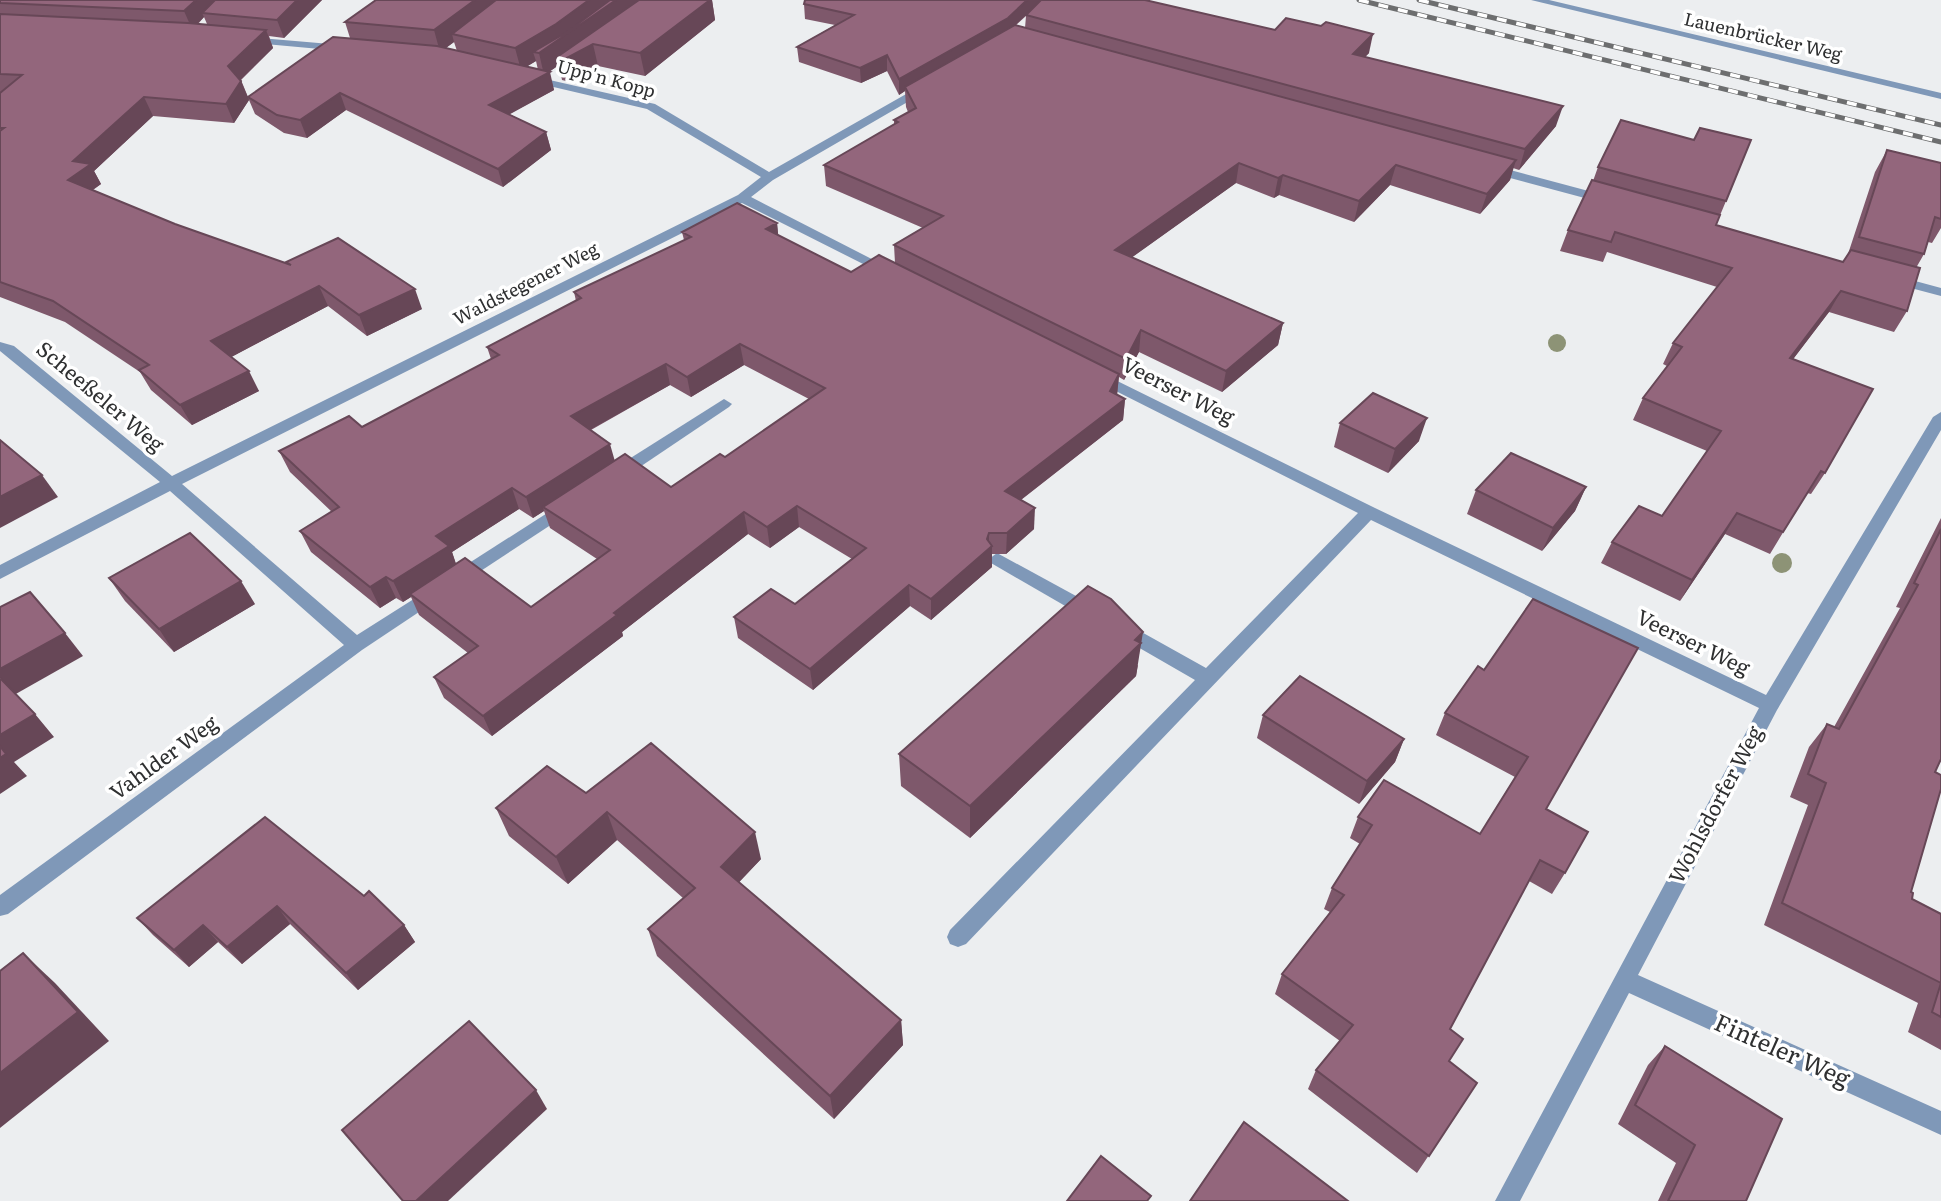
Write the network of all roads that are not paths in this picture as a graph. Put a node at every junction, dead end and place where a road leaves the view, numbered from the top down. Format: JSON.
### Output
{"nodes":[{"id":1,"x":1536,"y":0,"type":"edge"},
{"id":2,"x":237,"y":38,"type":"edge"},
{"id":3,"x":361,"y":50,"type":"edge"},
{"id":4,"x":534,"y":70,"type":"edge"},
{"id":5,"x":943,"y":77,"type":"edge"},
{"id":6,"x":1939,"y":92,"type":"edge"},
{"id":7,"x":1470,"y":163,"type":"edge"},
{"id":8,"x":769,"y":177,"type":"junction"},
{"id":9,"x":742,"y":198,"type":"junction"},
{"id":10,"x":1618,"y":203,"type":"edge"},
{"id":11,"x":1874,"y":274,"type":"edge"},
{"id":12,"x":902,"y":278,"type":"edge"},
{"id":13,"x":1941,"y":292,"type":"edge"},
{"id":14,"x":0,"y":346,"type":"edge"},
{"id":15,"x":1086,"y":370,"type":"edge"},
{"id":16,"x":724,"y":404,"type":"dead end"},
{"id":17,"x":1941,"y":417,"type":"edge"},
{"id":18,"x":171,"y":483,"type":"junction"},
{"id":19,"x":1369,"y":512,"type":"junction"},
{"id":20,"x":997,"y":559,"type":"dead end"},
{"id":21,"x":0,"y":573,"type":"edge"},
{"id":22,"x":356,"y":645,"type":"junction"},
{"id":23,"x":1208,"y":678,"type":"junction"},
{"id":24,"x":1770,"y":705,"type":"junction"},
{"id":25,"x":0,"y":907,"type":"edge"},
{"id":26,"x":958,"y":937,"type":"dead end"},
{"id":27,"x":1623,"y":979,"type":"junction"},
{"id":28,"x":1941,"y":1123,"type":"edge"},
{"id":29,"x":1507,"y":1201,"type":"edge"}],
"edges":[{"from":1,"to":6,"type":"street","name":"Lauenbrücker Weg"},
{"from":2,"to":3,"type":"street"},
{"from":4,"to":8,"type":"street","name":"Upp'n Kopp"},
{"from":5,"to":8,"type":"street","name":"Waldstegener Weg"},
{"from":7,"to":10,"type":"street"},
{"from":8,"to":9,"type":"street","name":"Waldstegener Weg"},
{"from":9,"to":12,"type":"street"},
{"from":9,"to":18,"type":"street","name":"Waldstegener Weg"},
{"from":11,"to":13,"type":"street"},
{"from":14,"to":18,"type":"street","name":"Scheeßeler Weg"},
{"from":15,"to":19,"type":"street","name":"Veerser Weg"},
{"from":16,"to":22,"type":"street","name":"Vahlder Weg"},
{"from":17,"to":24,"type":"street","name":"Wohlsdorfer Weg"},
{"from":18,"to":21,"type":"street","name":"Waldstegener Weg"},
{"from":18,"to":22,"type":"street"},
{"from":19,"to":23,"type":"street"},
{"from":19,"to":24,"type":"street","name":"Veerser Weg"},
{"from":20,"to":23,"type":"street"},
{"from":22,"to":25,"type":"street","name":"Vahlder Weg"},
{"from":23,"to":26,"type":"street"},
{"from":24,"to":27,"type":"street","name":"Wohlsdorfer Weg"},
{"from":27,"to":28,"type":"street","name":"Finteler Weg"},
{"from":27,"to":29,"type":"street","name":"Wohlsdorfer Weg"}]}
